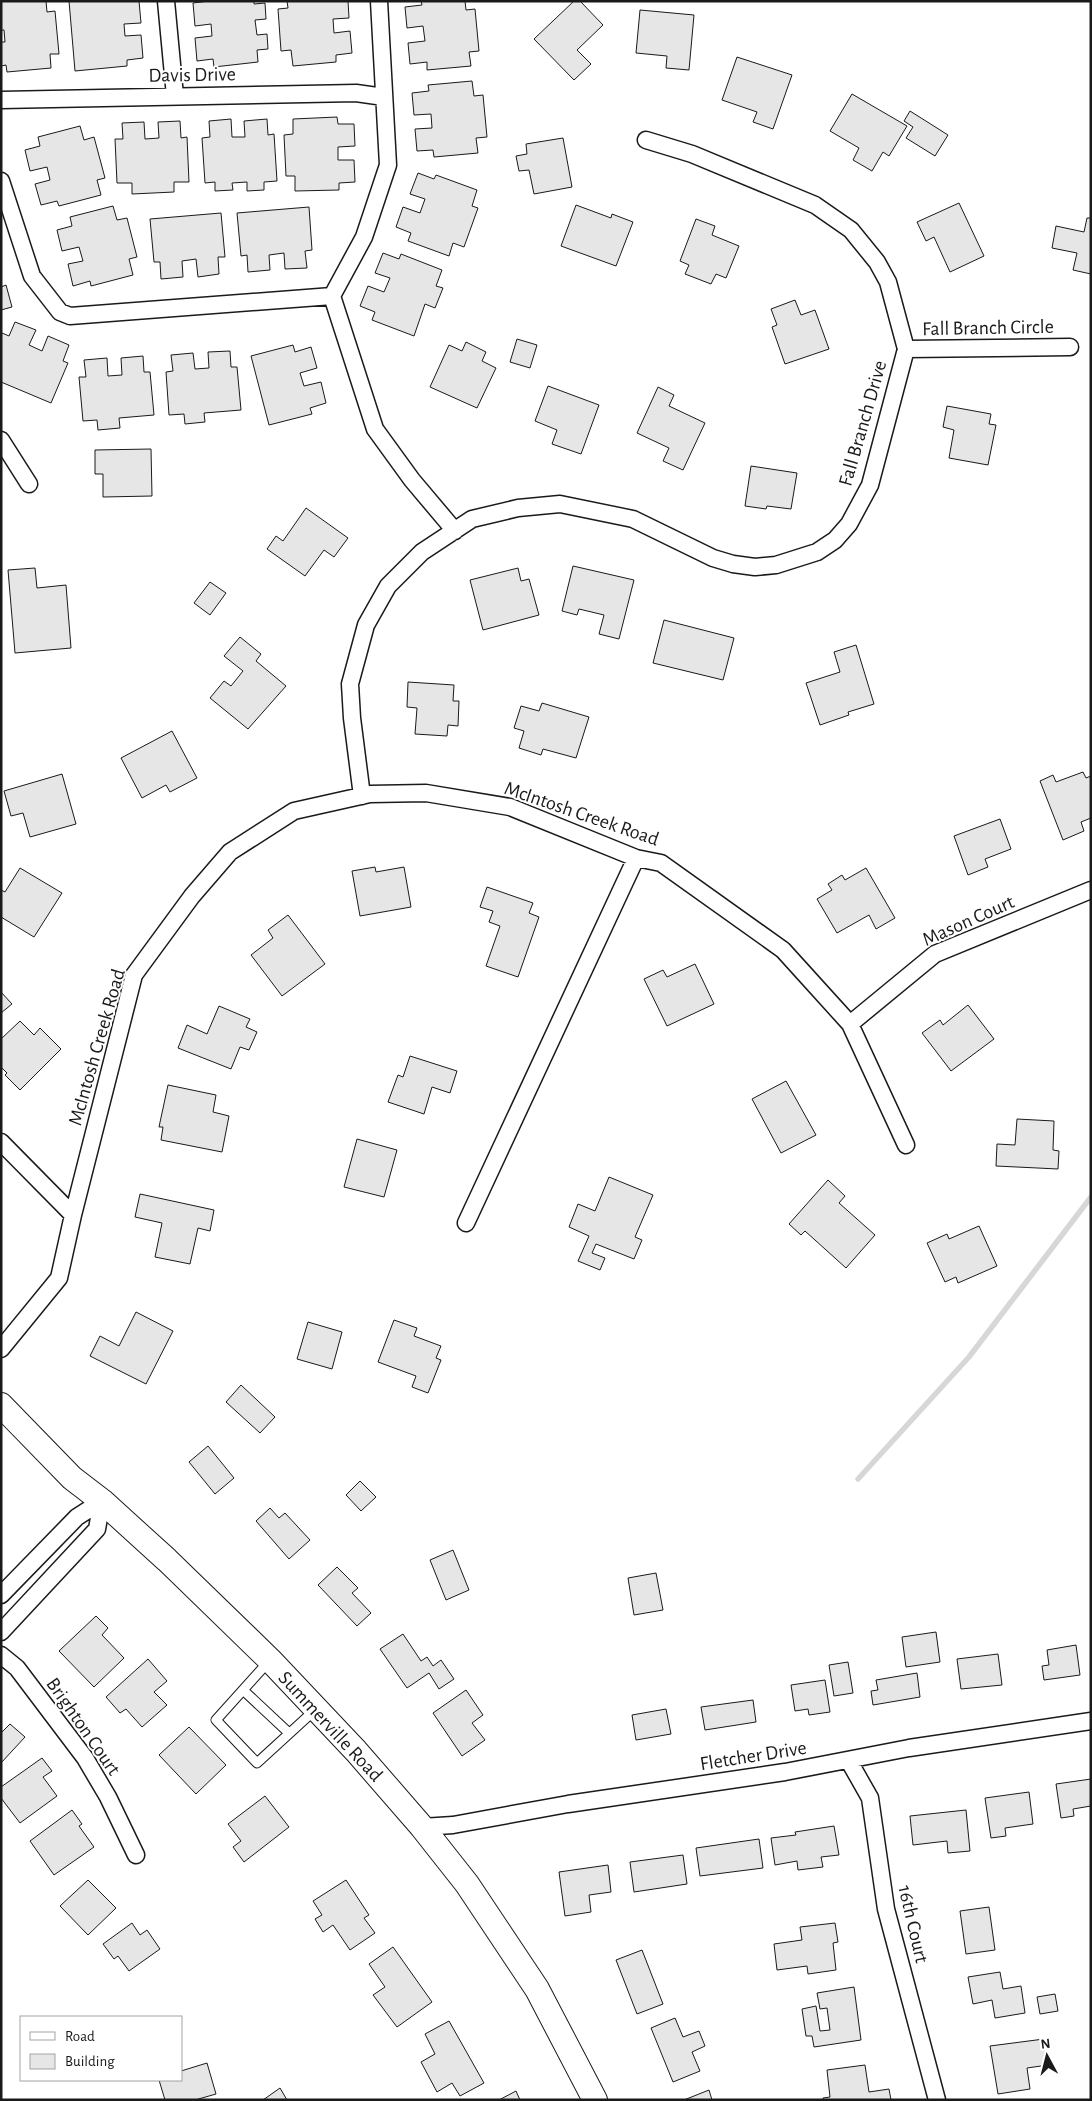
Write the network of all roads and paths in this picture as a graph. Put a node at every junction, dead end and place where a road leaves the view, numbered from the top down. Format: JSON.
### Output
{"nodes":[{"id":1,"x":166,"y":1,"type":"edge"},
{"id":2,"x":379,"y":1,"type":"edge"},
{"id":3,"x":175,"y":96,"type":"junction"},
{"id":4,"x":384,"y":97,"type":"junction"},
{"id":5,"x":1,"y":100,"type":"edge"},
{"id":6,"x":646,"y":140,"type":"dead end"},
{"id":7,"x":1,"y":181,"type":"edge"},
{"id":8,"x":332,"y":296,"type":"junction"},
{"id":9,"x":1070,"y":347,"type":"dead end"},
{"id":10,"x":906,"y":350,"type":"junction"},
{"id":11,"x":1,"y":440,"type":"edge"},
{"id":12,"x":29,"y":484,"type":"dead end"},
{"id":13,"x":455,"y":531,"type":"junction"},
{"id":14,"x":362,"y":796,"type":"junction"},
{"id":15,"x":636,"y":858,"type":"junction"},
{"id":16,"x":1091,"y":890,"type":"edge"},
{"id":17,"x":850,"y":1024,"type":"junction"},
{"id":18,"x":1,"y":1142,"type":"edge"},
{"id":19,"x":906,"y":1145,"type":"dead end"},
{"id":20,"x":73,"y":1215,"type":"junction"},
{"id":21,"x":466,"y":1223,"type":"dead end"},
{"id":22,"x":1,"y":1349,"type":"edge"},
{"id":23,"x":1,"y":1405,"type":"edge"},
{"id":24,"x":102,"y":1502,"type":"junction"},
{"id":25,"x":1,"y":1595,"type":"edge"},
{"id":26,"x":1,"y":1632,"type":"edge"},
{"id":27,"x":1,"y":1655,"type":"edge"},
{"id":28,"x":270,"y":1660,"type":"junction"},
{"id":29,"x":243,"y":1690,"type":"junction"},
{"id":30,"x":316,"y":1708,"type":"junction"},
{"id":31,"x":1091,"y":1721,"type":"edge"},
{"id":32,"x":289,"y":1734,"type":"junction"},
{"id":33,"x":849,"y":1760,"type":"junction"},
{"id":34,"x":422,"y":1827,"type":"junction"},
{"id":35,"x":136,"y":1855,"type":"dead end"},
{"id":36,"x":595,"y":2100,"type":"edge"},
{"id":37,"x":937,"y":2100,"type":"edge"}],
"edges":[{"from":1,"to":3,"type":"street"},
{"from":2,"to":4,"type":"street"},
{"from":3,"to":4,"type":"street","name":"Davis Drive"},
{"from":3,"to":5,"type":"street","name":"Davis Drive"},
{"from":4,"to":8,"type":"street"},
{"from":6,"to":10,"type":"street","name":"Fall Branch Drive"},
{"from":7,"to":8,"type":"street"},
{"from":8,"to":13,"type":"street"},
{"from":9,"to":10,"type":"street","name":"Fall Branch Circle"},
{"from":10,"to":13,"type":"street","name":"Fall Branch Drive"},
{"from":11,"to":12,"type":"street"},
{"from":13,"to":14,"type":"street","name":"Fall Branch Drive"},
{"from":14,"to":15,"type":"street","name":"McIntosh Creek Road"},
{"from":14,"to":20,"type":"street","name":"McIntosh Creek Road"},
{"from":15,"to":17,"type":"street","name":"McIntosh Creek Road"},
{"from":15,"to":21,"type":"street"},
{"from":16,"to":17,"type":"street","name":"Mason Court"},
{"from":17,"to":19,"type":"street","name":"McIntosh Creek Road"},
{"from":18,"to":20,"type":"street"},
{"from":20,"to":22,"type":"street","name":"McIntosh Creek Road"},
{"from":23,"to":24,"type":"main road","name":"Summerville Road"},
{"from":24,"to":25,"type":"street"},
{"from":24,"to":26,"type":"street"},
{"from":24,"to":28,"type":"main road","name":"Summerville Road"},
{"from":27,"to":35,"type":"street","name":"Brighton Court"},
{"from":28,"to":29,"type":"lane"},
{"from":28,"to":30,"type":"main road","name":"Summerville Road"},
{"from":29,"to":32,"type":"lane"},
{"from":29,"to":32,"type":"lane"},
{"from":30,"to":32,"type":"lane"},
{"from":30,"to":34,"type":"main road","name":"Summerville Road"},
{"from":31,"to":33,"type":"street","name":"Fletcher Drive"},
{"from":33,"to":34,"type":"street","name":"Fletcher Drive"},
{"from":33,"to":37,"type":"street","name":"16th Court"},
{"from":34,"to":36,"type":"main road","name":"Summerville Road"}]}
